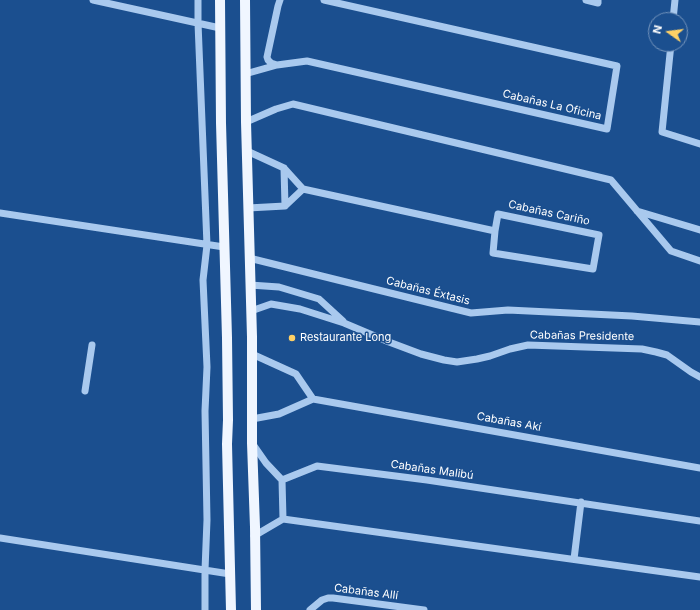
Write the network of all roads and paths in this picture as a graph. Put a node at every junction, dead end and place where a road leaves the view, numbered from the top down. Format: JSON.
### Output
{"nodes":[{"id":1,"x":92,"y":0,"type":"edge"},
{"id":2,"x":198,"y":0,"type":"edge"},
{"id":3,"x":220,"y":0,"type":"edge"},
{"id":4,"x":245,"y":0,"type":"edge"},
{"id":5,"x":280,"y":0,"type":"edge"},
{"id":6,"x":324,"y":0,"type":"edge"},
{"id":7,"x":586,"y":0,"type":"edge"},
{"id":8,"x":598,"y":0,"type":"edge"},
{"id":9,"x":675,"y":0,"type":"edge"},
{"id":10,"x":674,"y":12,"type":"edge"},
{"id":11,"x":198,"y":23,"type":"junction"},
{"id":12,"x":220,"y":28,"type":"junction"},
{"id":13,"x":670,"y":52,"type":"edge"},
{"id":14,"x":277,"y":65,"type":"junction"},
{"id":15,"x":245,"y":74,"type":"junction"},
{"id":16,"x":246,"y":122,"type":"junction"},
{"id":17,"x":700,"y":144,"type":"edge"},
{"id":18,"x":247,"y":151,"type":"junction"},
{"id":19,"x":284,"y":168,"type":"junction"},
{"id":20,"x":303,"y":189,"type":"junction"},
{"id":21,"x":285,"y":206,"type":"junction"},
{"id":22,"x":248,"y":208,"type":"junction"},
{"id":23,"x":637,"y":210,"type":"junction"},
{"id":24,"x":0,"y":213,"type":"edge"},
{"id":25,"x":700,"y":230,"type":"edge"},
{"id":26,"x":495,"y":231,"type":"junction"},
{"id":27,"x":206,"y":245,"type":"junction"},
{"id":28,"x":224,"y":247,"type":"junction"},
{"id":29,"x":249,"y":258,"type":"junction"},
{"id":30,"x":700,"y":261,"type":"edge"},
{"id":31,"x":250,"y":285,"type":"junction"},
{"id":32,"x":251,"y":311,"type":"junction"},
{"id":33,"x":700,"y":322,"type":"edge"},
{"id":34,"x":344,"y":323,"type":"junction"},
{"id":35,"x":92,"y":346,"type":"dead end"},
{"id":36,"x":252,"y":354,"type":"junction"},
{"id":37,"x":700,"y":377,"type":"edge"},
{"id":38,"x":85,"y":391,"type":"dead end"},
{"id":39,"x":313,"y":399,"type":"junction"},
{"id":40,"x":252,"y":419,"type":"junction"},
{"id":41,"x":252,"y":443,"type":"junction"},
{"id":42,"x":700,"y":468,"type":"edge"},
{"id":43,"x":282,"y":480,"type":"junction"},
{"id":44,"x":581,"y":502,"type":"junction"},
{"id":45,"x":283,"y":518,"type":"junction"},
{"id":46,"x":700,"y":521,"type":"edge"},
{"id":47,"x":254,"y":536,"type":"junction"},
{"id":48,"x":0,"y":538,"type":"edge"},
{"id":49,"x":574,"y":559,"type":"junction"},
{"id":50,"x":205,"y":570,"type":"junction"},
{"id":51,"x":230,"y":574,"type":"junction"},
{"id":52,"x":700,"y":577,"type":"edge"},
{"id":53,"x":205,"y":610,"type":"edge"},
{"id":54,"x":231,"y":610,"type":"edge"},
{"id":55,"x":256,"y":610,"type":"edge"},
{"id":56,"x":310,"y":610,"type":"edge"},
{"id":57,"x":424,"y":610,"type":"edge"}],
"edges":[{"from":1,"to":11,"type":"street"},
{"from":2,"to":11,"type":"street"},
{"from":3,"to":12,"type":"main road"},
{"from":4,"to":15,"type":"main road"},
{"from":5,"to":14,"type":"street"},
{"from":6,"to":14,"type":"street","name":"Cabañas La Oficina"},
{"from":7,"to":8,"type":"street"},
{"from":9,"to":10,"type":"street"},
{"from":11,"to":12,"type":"street"},
{"from":11,"to":27,"type":"street"},
{"from":12,"to":28,"type":"main road"},
{"from":13,"to":17,"type":"street"},
{"from":14,"to":15,"type":"street","name":"Cabañas La Oficina"},
{"from":15,"to":16,"type":"main road"},
{"from":16,"to":18,"type":"main road"},
{"from":16,"to":23,"type":"street"},
{"from":18,"to":19,"type":"street"},
{"from":18,"to":22,"type":"main road"},
{"from":19,"to":20,"type":"street"},
{"from":19,"to":21,"type":"street"},
{"from":20,"to":21,"type":"street"},
{"from":20,"to":26,"type":"street"},
{"from":21,"to":22,"type":"street"},
{"from":22,"to":29,"type":"main road"},
{"from":23,"to":25,"type":"street"},
{"from":23,"to":30,"type":"street"},
{"from":24,"to":27,"type":"street"},
{"from":26,"to":26,"type":"street","name":"Cabañas Cariño"},
{"from":27,"to":28,"type":"street"},
{"from":27,"to":50,"type":"street"},
{"from":28,"to":51,"type":"main road"},
{"from":29,"to":31,"type":"main road"},
{"from":29,"to":33,"type":"street","name":"Cabañas Éxtasis"},
{"from":31,"to":32,"type":"main road"},
{"from":31,"to":34,"type":"street","name":"Cabañas Presidente"},
{"from":32,"to":34,"type":"street","name":"Cabañas Presidente"},
{"from":32,"to":36,"type":"main road"},
{"from":34,"to":37,"type":"street","name":"Cabañas Presidente"},
{"from":35,"to":38,"type":"street"},
{"from":36,"to":39,"type":"street"},
{"from":36,"to":40,"type":"main road"},
{"from":39,"to":40,"type":"street"},
{"from":39,"to":42,"type":"street","name":"Cabañas Akí"},
{"from":40,"to":41,"type":"main road"},
{"from":41,"to":43,"type":"street"},
{"from":41,"to":47,"type":"main road"},
{"from":43,"to":44,"type":"street","name":"Cabañas Malibú"},
{"from":43,"to":45,"type":"street"},
{"from":44,"to":46,"type":"street","name":"Cabañas Malibú"},
{"from":44,"to":49,"type":"street"},
{"from":45,"to":47,"type":"street"},
{"from":45,"to":49,"type":"street"},
{"from":47,"to":55,"type":"main road"},
{"from":48,"to":50,"type":"street"},
{"from":49,"to":52,"type":"street"},
{"from":50,"to":51,"type":"street"},
{"from":50,"to":53,"type":"street"},
{"from":51,"to":54,"type":"main road"},
{"from":56,"to":57,"type":"street","name":"Cabañas Allí"}]}
